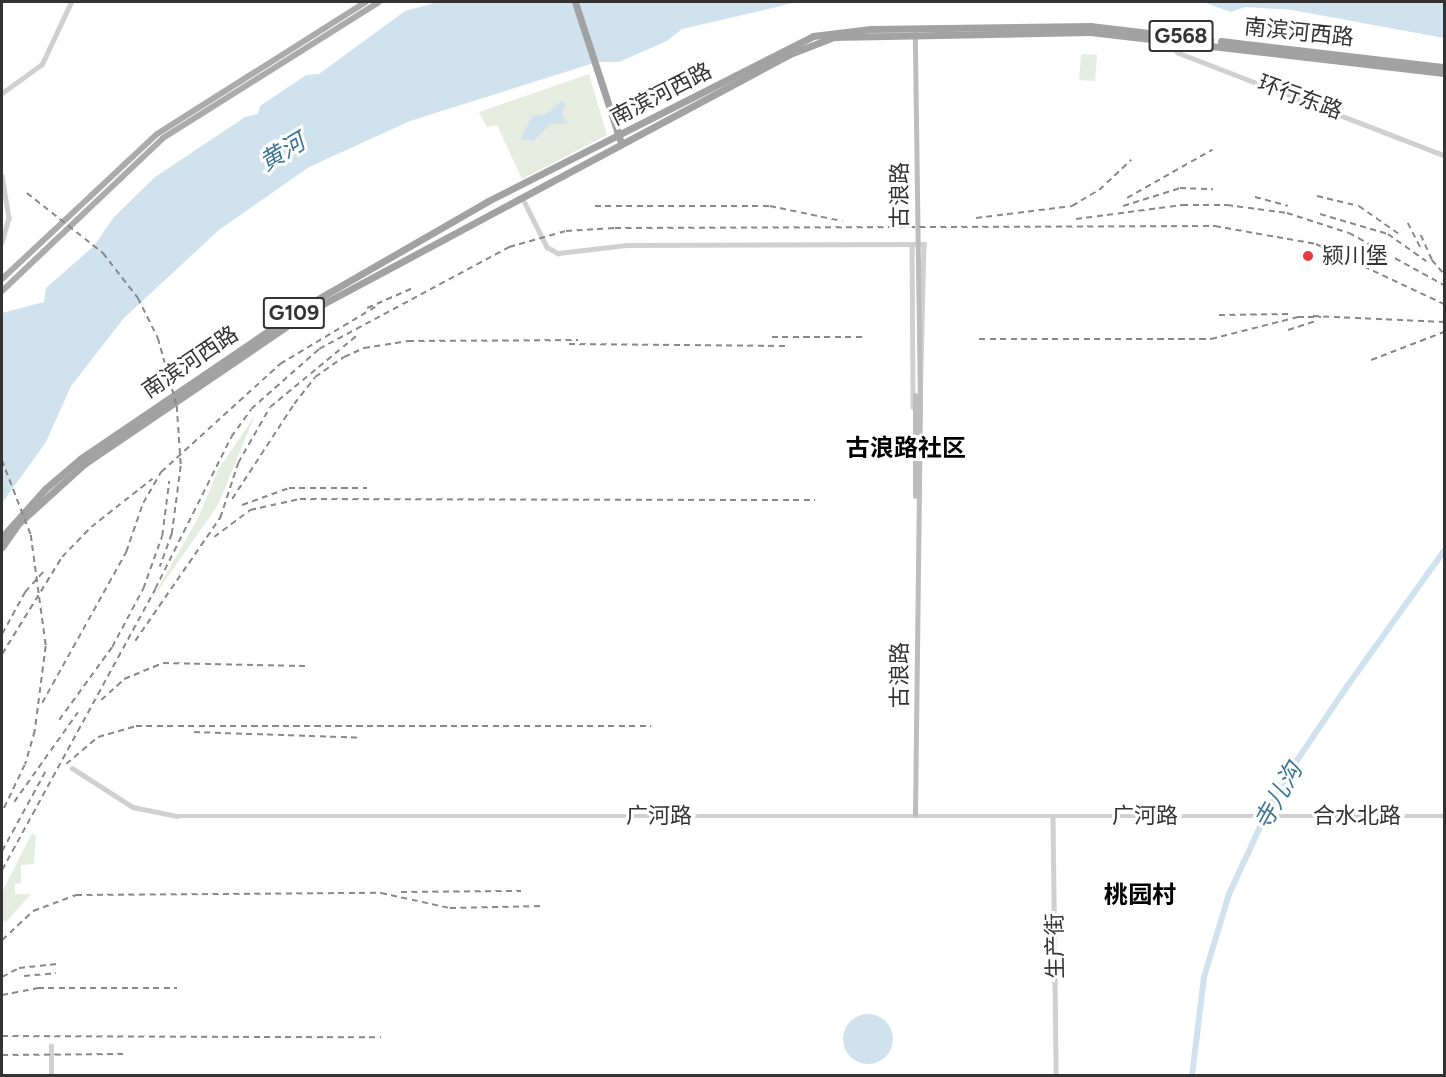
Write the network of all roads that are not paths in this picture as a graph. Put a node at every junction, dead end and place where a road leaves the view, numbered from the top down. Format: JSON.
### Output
{"nodes":[{"id":1,"x":71,"y":2,"type":"edge"},
{"id":2,"x":366,"y":2,"type":"edge"},
{"id":3,"x":379,"y":2,"type":"edge"},
{"id":4,"x":575,"y":2,"type":"edge"},
{"id":5,"x":915,"y":31,"type":"junction"},
{"id":6,"x":1161,"y":36,"type":"junction"},
{"id":7,"x":1444,"y":67,"type":"edge"},
{"id":8,"x":1444,"y":73,"type":"edge"},
{"id":9,"x":2,"y":93,"type":"edge"},
{"id":10,"x":208,"y":103,"type":"junction"},
{"id":11,"x":619,"y":136,"type":"junction"},
{"id":12,"x":622,"y":145,"type":"junction"},
{"id":13,"x":1444,"y":155,"type":"edge"},
{"id":14,"x":2,"y":176,"type":"edge"},
{"id":15,"x":522,"y":197,"type":"junction"},
{"id":16,"x":79,"y":210,"type":"junction"},
{"id":17,"x":2,"y":242,"type":"edge"},
{"id":18,"x":912,"y":244,"type":"junction"},
{"id":19,"x":2,"y":279,"type":"edge"},
{"id":20,"x":2,"y":291,"type":"edge"},
{"id":21,"x":916,"y":407,"type":"junction"},
{"id":22,"x":2,"y":537,"type":"edge"},
{"id":23,"x":2,"y":547,"type":"edge"},
{"id":24,"x":72,"y":768,"type":"dead end"},
{"id":25,"x":915,"y":814,"type":"junction"},
{"id":26,"x":1053,"y":816,"type":"junction"},
{"id":27,"x":1258,"y":816,"type":"joint"},
{"id":28,"x":1444,"y":816,"type":"edge"},
{"id":29,"x":51,"y":1046,"type":"dead end"},
{"id":30,"x":51,"y":1076,"type":"edge"},
{"id":31,"x":1056,"y":1076,"type":"edge"}],
"edges":[{"from":1,"to":9,"type":"street"},
{"from":2,"to":10,"type":"main road"},
{"from":3,"to":10,"type":"main road"},
{"from":4,"to":11,"type":"highway"},
{"from":5,"to":6,"type":"highway","name":"南滨河西路","number":"G568"},
{"from":5,"to":11,"type":"highway","name":"南滨河西路","number":"G568"},
{"from":5,"to":12,"type":"highway","name":"南滨河西路","number":"G568"},
{"from":5,"to":21,"type":"main road","name":"古浪路"},
{"from":6,"to":7,"type":"highway","name":"南滨河西路","number":"G568"},
{"from":6,"to":8,"type":"highway","name":"南滨河西路","number":"G568"},
{"from":6,"to":13,"type":"street","name":"环行东路"},
{"from":10,"to":16,"type":"main road"},
{"from":11,"to":12,"type":"highway"},
{"from":11,"to":22,"type":"highway","name":"南滨河西路","number":"G109"},
{"from":12,"to":15,"type":"highway","number":"G109"},
{"from":14,"to":17,"type":"street"},
{"from":15,"to":18,"type":"street"},
{"from":15,"to":23,"type":"highway","name":"南滨河西路","number":"G109"},
{"from":16,"to":19,"type":"main road"},
{"from":16,"to":20,"type":"main road"},
{"from":18,"to":21,"type":"street","name":"古浪路"},
{"from":18,"to":21,"type":"street","name":"古浪路"},
{"from":21,"to":25,"type":"main road","name":"古浪路"},
{"from":24,"to":25,"type":"street","name":"广河路"},
{"from":25,"to":26,"type":"street","name":"广河路"},
{"from":26,"to":27,"type":"street","name":"广河路"},
{"from":26,"to":31,"type":"street","name":"生产街"},
{"from":27,"to":28,"type":"street","name":"合水北路"},
{"from":29,"to":30,"type":"street"}]}
